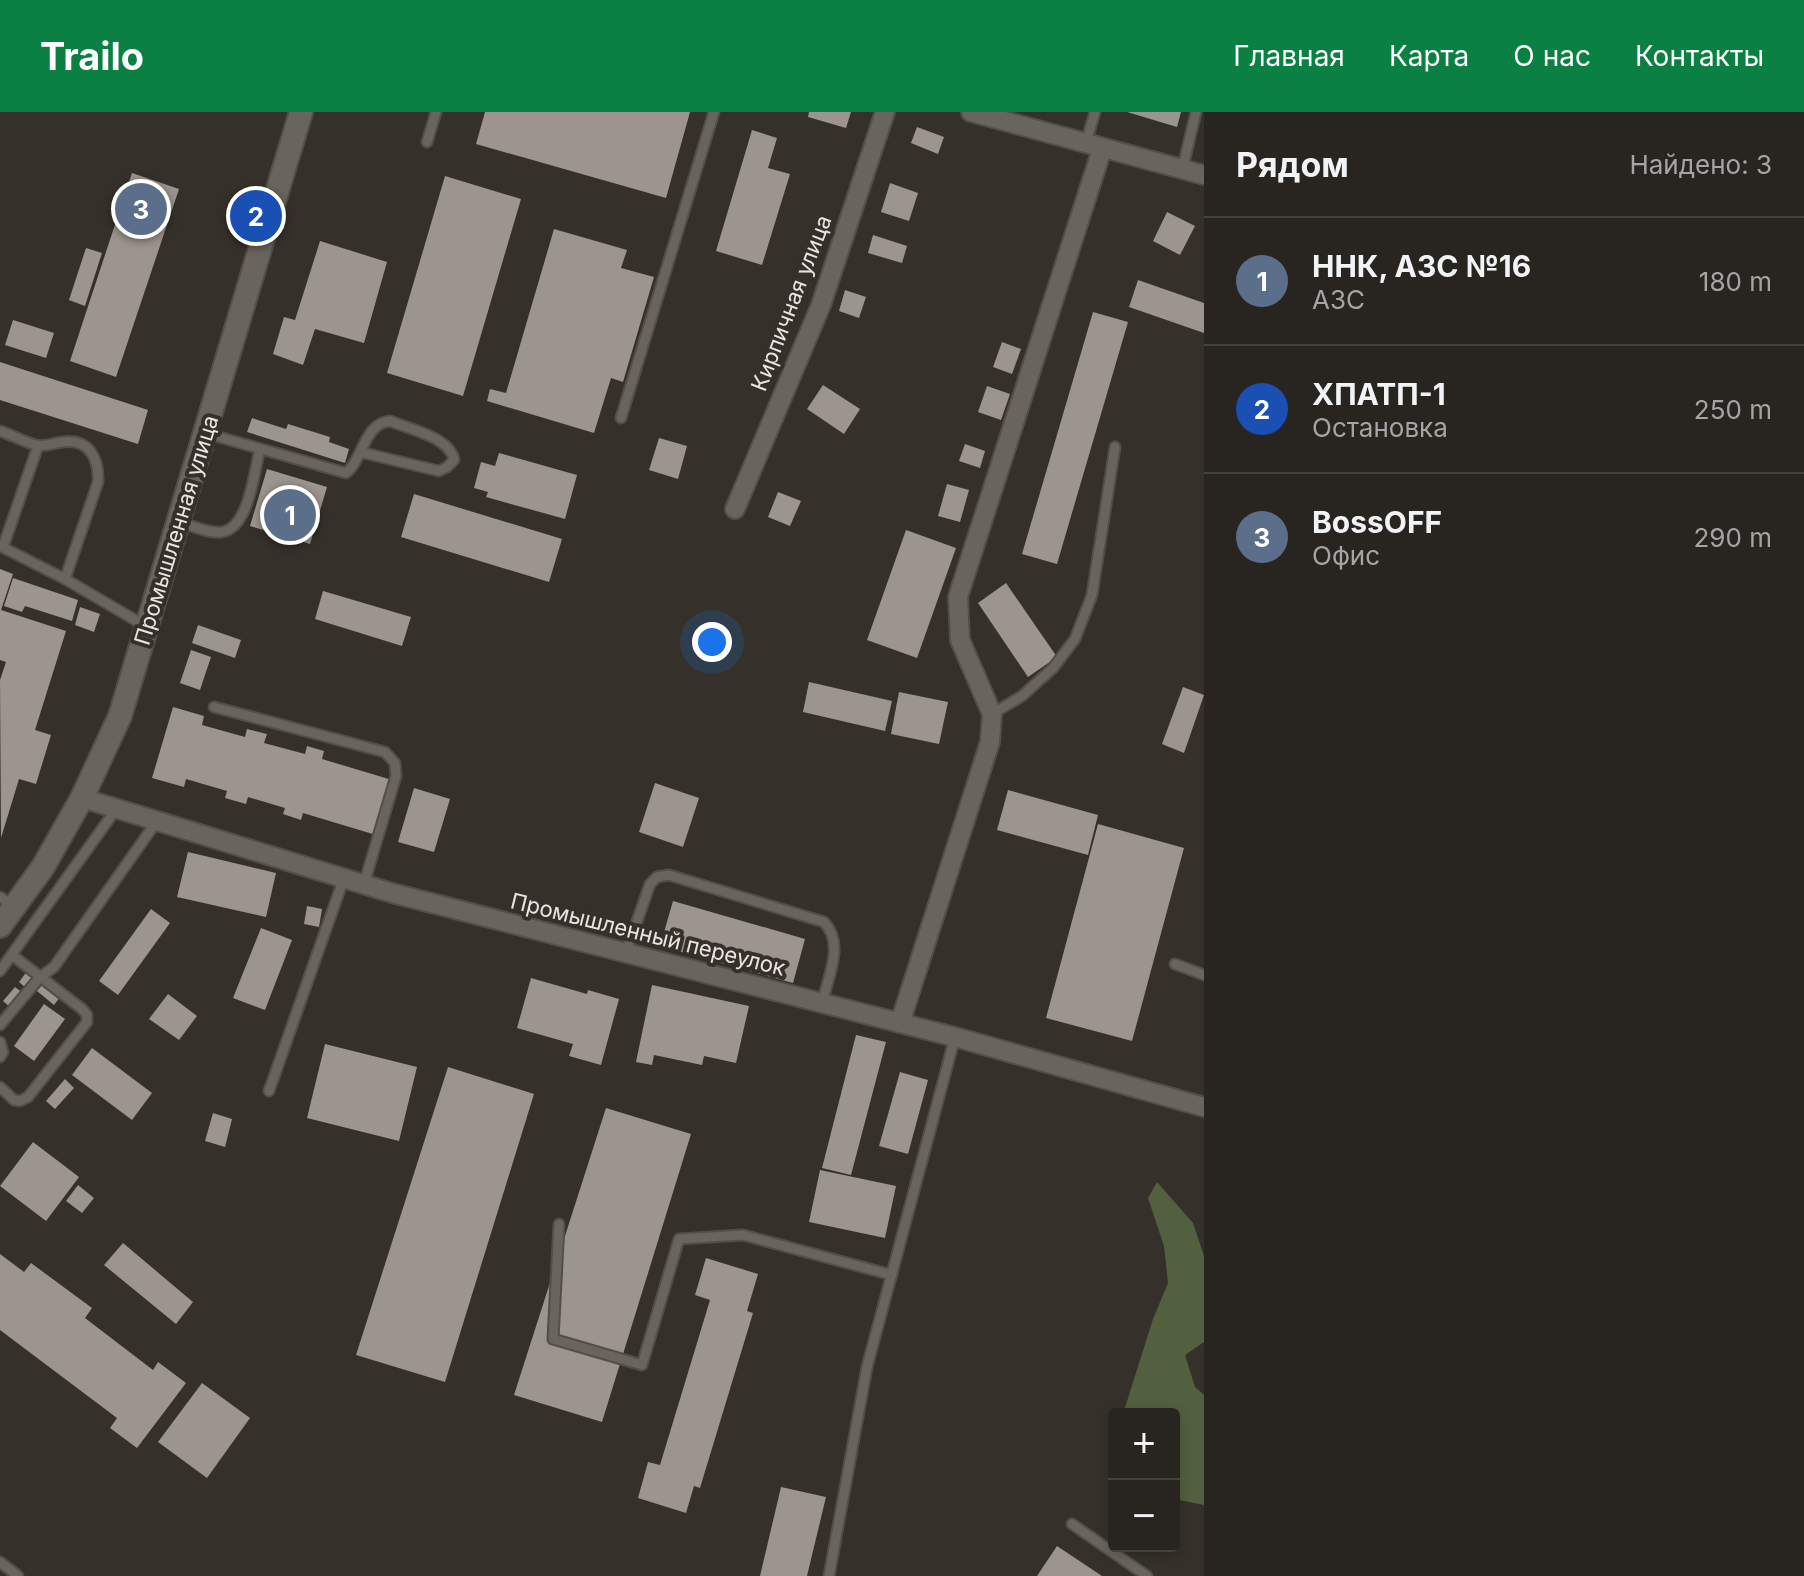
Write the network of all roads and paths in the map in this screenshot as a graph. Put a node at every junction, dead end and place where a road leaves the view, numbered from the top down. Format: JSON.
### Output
{"nodes":[{"id":1,"x":301,"y":112,"type":"edge"},
{"id":2,"x":436,"y":112,"type":"edge"},
{"id":3,"x":714,"y":112,"type":"edge"},
{"id":4,"x":885,"y":112,"type":"edge"},
{"id":5,"x":971,"y":112,"type":"edge"},
{"id":6,"x":1095,"y":112,"type":"edge"},
{"id":7,"x":1196,"y":112,"type":"edge"},
{"id":8,"x":427,"y":142,"type":"dead end"},
{"id":9,"x":1094,"y":147,"type":"junction"},
{"id":10,"x":1182,"y":171,"type":"junction"},
{"id":11,"x":1204,"y":175,"type":"edge"},
{"id":12,"x":621,"y":418,"type":"dead end"},
{"id":13,"x":0,"y":431,"type":"edge"},
{"id":14,"x":205,"y":433,"type":"junction"},
{"id":15,"x":38,"y":446,"type":"junction"},
{"id":16,"x":1115,"y":447,"type":"dead end"},
{"id":17,"x":260,"y":449,"type":"junction"},
{"id":18,"x":360,"y":452,"type":"junction"},
{"id":19,"x":735,"y":509,"type":"dead end"},
{"id":20,"x":178,"y":522,"type":"junction"},
{"id":21,"x":2,"y":546,"type":"edge"},
{"id":22,"x":65,"y":579,"type":"junction"},
{"id":23,"x":147,"y":627,"type":"junction"},
{"id":24,"x":214,"y":707,"type":"dead end"},
{"id":25,"x":992,"y":714,"type":"junction"},
{"id":26,"x":82,"y":798,"type":"junction"},
{"id":27,"x":117,"y":808,"type":"junction"},
{"id":28,"x":157,"y":821,"type":"junction"},
{"id":29,"x":344,"y":878,"type":"junction"},
{"id":30,"x":364,"y":884,"type":"junction"},
{"id":31,"x":7,"y":902,"type":"edge"},
{"id":32,"x":0,"y":926,"type":"edge"},
{"id":33,"x":626,"y":953,"type":"junction"},
{"id":34,"x":12,"y":955,"type":"junction"},
{"id":35,"x":1175,"y":964,"type":"dead end"},
{"id":36,"x":0,"y":971,"type":"edge"},
{"id":37,"x":1204,"y":975,"type":"edge"},
{"id":38,"x":40,"y":977,"type":"junction"},
{"id":39,"x":822,"y":1003,"type":"junction"},
{"id":40,"x":900,"y":1023,"type":"junction"},
{"id":41,"x":0,"y":1025,"type":"edge"},
{"id":42,"x":955,"y":1037,"type":"junction"},
{"id":43,"x":0,"y":1042,"type":"edge"},
{"id":44,"x":0,"y":1057,"type":"edge"},
{"id":45,"x":0,"y":1087,"type":"edge"},
{"id":46,"x":269,"y":1091,"type":"dead end"},
{"id":47,"x":1204,"y":1107,"type":"edge"},
{"id":48,"x":559,"y":1224,"type":"dead end"},
{"id":49,"x":892,"y":1275,"type":"junction"},
{"id":50,"x":1072,"y":1524,"type":"dead end"},
{"id":51,"x":0,"y":1562,"type":"edge"},
{"id":52,"x":18,"y":1576,"type":"edge"},
{"id":53,"x":829,"y":1576,"type":"edge"},
{"id":54,"x":1147,"y":1576,"type":"edge"}],
"edges":[{"from":1,"to":14,"type":"street","name":"Промышленная улица"},
{"from":2,"to":8,"type":"lane"},
{"from":3,"to":12,"type":"lane"},
{"from":4,"to":19,"type":"street","name":"Кирпичная улица"},
{"from":5,"to":9,"type":"street"},
{"from":6,"to":9,"type":"lane"},
{"from":7,"to":10,"type":"lane"},
{"from":9,"to":10,"type":"street"},
{"from":9,"to":25,"type":"street"},
{"from":10,"to":11,"type":"street"},
{"from":13,"to":15,"type":"lane"},
{"from":14,"to":17,"type":"lane"},
{"from":14,"to":20,"type":"street","name":"Промышленная улица"},
{"from":15,"to":21,"type":"lane"},
{"from":15,"to":22,"type":"lane"},
{"from":16,"to":25,"type":"lane"},
{"from":17,"to":18,"type":"lane"},
{"from":17,"to":20,"type":"lane"},
{"from":18,"to":18,"type":"lane"},
{"from":20,"to":23,"type":"street","name":"Промышленная улица"},
{"from":21,"to":22,"type":"lane"},
{"from":22,"to":23,"type":"lane"},
{"from":23,"to":26,"type":"street","name":"Промышленная улица"},
{"from":24,"to":30,"type":"lane"},
{"from":25,"to":40,"type":"street"},
{"from":26,"to":27,"type":"street","name":"Промышленный переулок"},
{"from":26,"to":31,"type":"street","name":"Промышленная улица"},
{"from":27,"to":28,"type":"street","name":"Промышленный переулок"},
{"from":27,"to":34,"type":"lane"},
{"from":28,"to":29,"type":"street","name":"Промышленный переулок"},
{"from":28,"to":38,"type":"lane"},
{"from":29,"to":30,"type":"street","name":"Промышленный переулок"},
{"from":29,"to":46,"type":"lane"},
{"from":30,"to":33,"type":"street","name":"Промышленный переулок"},
{"from":31,"to":32,"type":"street","name":"Промышленная улица"},
{"from":33,"to":39,"type":"street","name":"Промышленный переулок"},
{"from":33,"to":39,"type":"lane"},
{"from":34,"to":36,"type":"lane"},
{"from":34,"to":38,"type":"lane"},
{"from":35,"to":37,"type":"lane"},
{"from":38,"to":41,"type":"lane"},
{"from":38,"to":45,"type":"lane"},
{"from":39,"to":40,"type":"street","name":"Промышленный переулок"},
{"from":40,"to":42,"type":"street","name":"Промышленный переулок"},
{"from":42,"to":47,"type":"street","name":"Промышленный переулок"},
{"from":42,"to":49,"type":"lane"},
{"from":43,"to":44,"type":"lane"},
{"from":48,"to":49,"type":"lane"},
{"from":49,"to":53,"type":"lane"},
{"from":50,"to":54,"type":"lane"},
{"from":51,"to":52,"type":"lane"}]}
